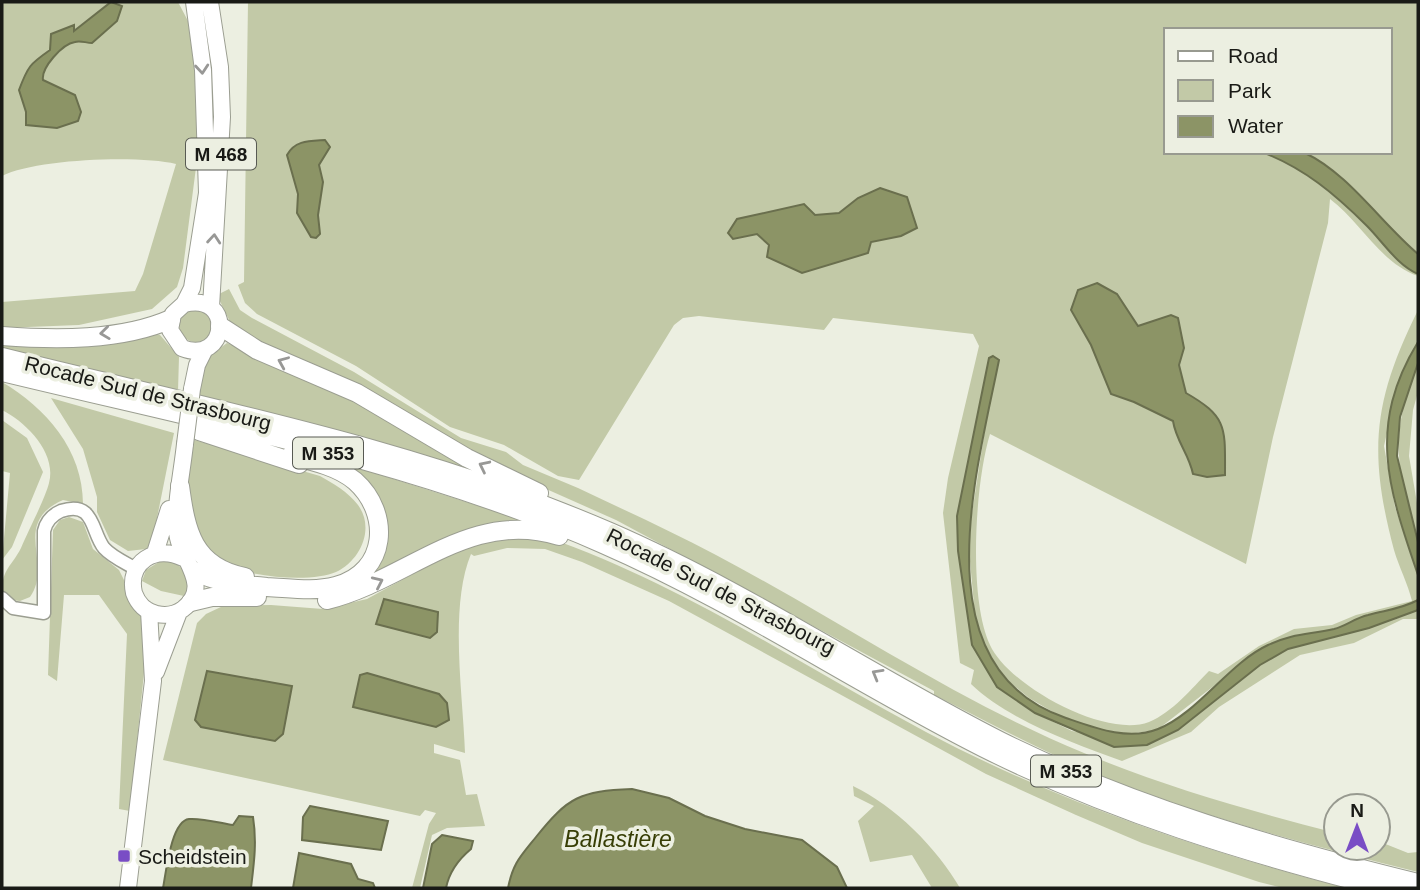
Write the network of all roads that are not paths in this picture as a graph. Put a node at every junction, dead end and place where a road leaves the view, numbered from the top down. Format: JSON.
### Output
{"nodes":[{"id":1,"x":194,"y":2,"type":"edge"},
{"id":2,"x":210,"y":2,"type":"edge"},
{"id":3,"x":184,"y":304,"type":"junction"},
{"id":4,"x":211,"y":307,"type":"junction"},
{"id":5,"x":171,"y":319,"type":"junction"},
{"id":6,"x":220,"y":326,"type":"junction"},
{"id":7,"x":2,"y":336,"type":"edge"},
{"id":8,"x":182,"y":348,"type":"junction"},
{"id":9,"x":205,"y":349,"type":"junction"},
{"id":10,"x":2,"y":357,"type":"edge"},
{"id":11,"x":2,"y":374,"type":"edge"},
{"id":12,"x":188,"y":388,"type":"junction"},
{"id":13,"x":199,"y":431,"type":"junction"},
{"id":14,"x":181,"y":443,"type":"junction"},
{"id":15,"x":180,"y":486,"type":"junction"},
{"id":16,"x":610,"y":532,"type":"junction"},
{"id":17,"x":155,"y":553,"type":"junction"},
{"id":18,"x":645,"y":563,"type":"junction"},
{"id":19,"x":188,"y":564,"type":"junction"},
{"id":20,"x":136,"y":569,"type":"junction"},
{"id":21,"x":2,"y":598,"type":"edge"},
{"id":22,"x":185,"y":607,"type":"junction"},
{"id":23,"x":149,"y":611,"type":"junction"},
{"id":24,"x":153,"y":681,"type":"junction"},
{"id":25,"x":1418,"y":883,"type":"edge"},
{"id":26,"x":128,"y":888,"type":"edge"},
{"id":27,"x":1384,"y":888,"type":"edge"}],
"edges":[{"from":1,"to":3,"type":"main road","number":"M 468","one_way":true},
{"from":4,"to":2,"type":"main road","number":"M 468","one_way":true},
{"from":3,"to":4,"type":"main road"},
{"from":3,"to":5,"type":"main road"},
{"from":4,"to":6,"type":"main road"},
{"from":5,"to":7,"type":"highway","one_way":true},
{"from":5,"to":8,"type":"main road"},
{"from":6,"to":9,"type":"main road"},
{"from":16,"to":6,"type":"highway","one_way":true},
{"from":8,"to":9,"type":"main road"},
{"from":8,"to":12,"type":"main road"},
{"from":9,"to":12,"type":"main road"},
{"from":10,"to":16,"type":"highway","name":"Rocade Sud de Strasbourg","number":"M 353"},
{"from":11,"to":13,"type":"highway"},
{"from":11,"to":18,"type":"highway","name":"Rocade Sud de Strasbourg","number":"M 353"},
{"from":12,"to":14,"type":"main road"},
{"from":13,"to":15,"type":"highway"},
{"from":13,"to":19,"type":"highway"},
{"from":14,"to":15,"type":"main road"},
{"from":14,"to":17,"type":"main road"},
{"from":15,"to":19,"type":"main road"},
{"from":25,"to":16,"type":"highway","name":"Rocade Sud de Strasbourg","number":"M 353","one_way":true},
{"from":17,"to":19,"type":"main road"},
{"from":17,"to":20,"type":"main road"},
{"from":22,"to":18,"type":"highway","one_way":true},
{"from":18,"to":27,"type":"highway","name":"Rocade Sud de Strasbourg","number":"M 353"},
{"from":19,"to":22,"type":"main road"},
{"from":20,"to":21,"type":"street"},
{"from":20,"to":23,"type":"main road"},
{"from":22,"to":23,"type":"main road"},
{"from":22,"to":24,"type":"main road"},
{"from":23,"to":24,"type":"main road"},
{"from":24,"to":26,"type":"main road"}]}
